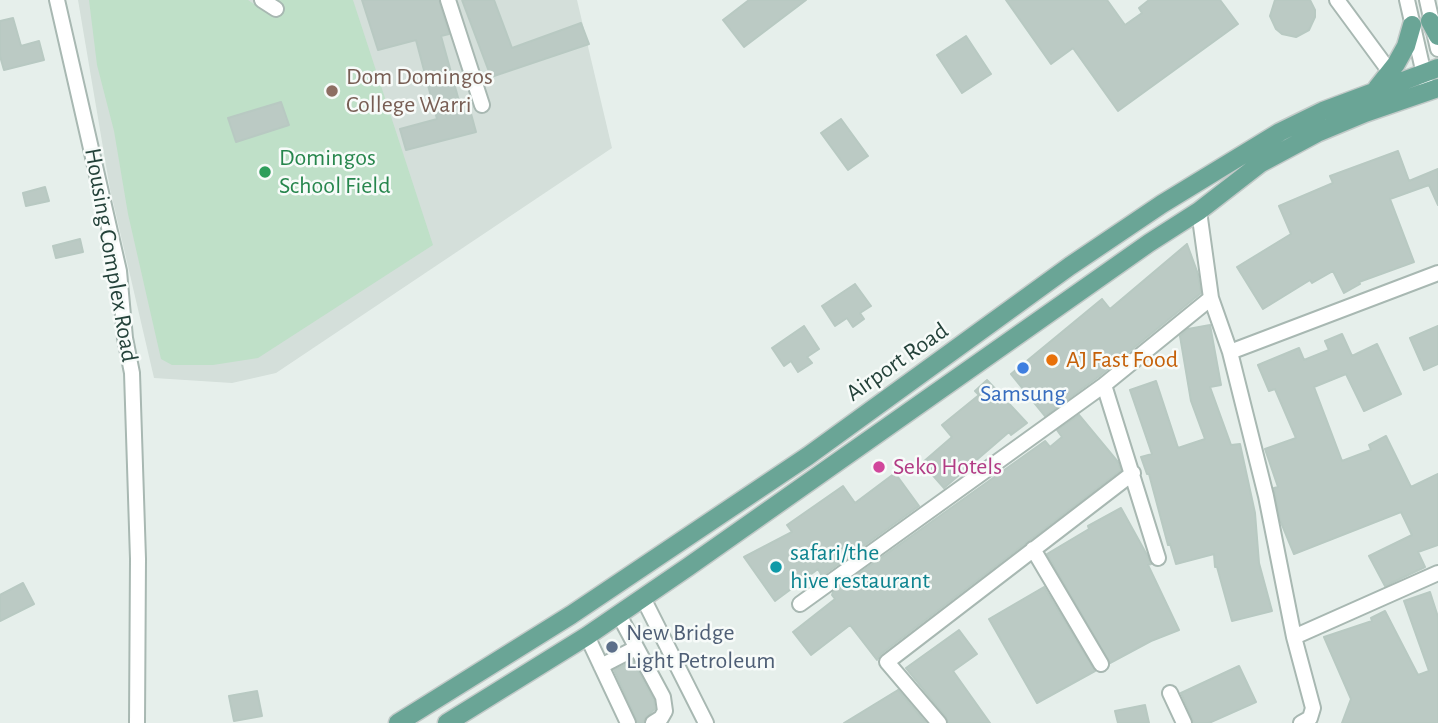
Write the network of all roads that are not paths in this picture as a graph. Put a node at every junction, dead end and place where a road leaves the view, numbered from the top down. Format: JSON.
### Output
{"nodes":[{"id":1,"x":57,"y":0,"type":"edge"},
{"id":2,"x":262,"y":0,"type":"edge"},
{"id":3,"x":448,"y":0,"type":"edge"},
{"id":4,"x":1337,"y":0,"type":"edge"},
{"id":5,"x":1407,"y":0,"type":"edge"},
{"id":6,"x":1427,"y":0,"type":"edge"},
{"id":7,"x":276,"y":9,"type":"dead end"},
{"id":8,"x":1412,"y":25,"type":"junction"},
{"id":9,"x":1434,"y":29,"type":"edge"},
{"id":10,"x":1438,"y":49,"type":"edge"},
{"id":11,"x":1430,"y":70,"type":"edge"},
{"id":12,"x":1390,"y":72,"type":"junction"},
{"id":13,"x":1433,"y":90,"type":"edge"},
{"id":14,"x":1374,"y":91,"type":"junction"},
{"id":15,"x":482,"y":106,"type":"dead end"},
{"id":16,"x":1199,"y":211,"type":"junction"},
{"id":17,"x":1438,"y":273,"type":"edge"},
{"id":18,"x":1211,"y":298,"type":"junction"},
{"id":19,"x":1230,"y":352,"type":"junction"},
{"id":20,"x":1104,"y":385,"type":"junction"},
{"id":21,"x":1133,"y":473,"type":"junction"},
{"id":22,"x":1033,"y":549,"type":"junction"},
{"id":23,"x":1158,"y":558,"type":"dead end"},
{"id":24,"x":1438,"y":573,"type":"edge"},
{"id":25,"x":643,"y":598,"type":"junction"},
{"id":26,"x":800,"y":604,"type":"dead end"},
{"id":27,"x":618,"y":615,"type":"junction"},
{"id":28,"x":587,"y":636,"type":"junction"},
{"id":29,"x":1294,"y":637,"type":"junction"},
{"id":30,"x":636,"y":648,"type":"junction"},
{"id":31,"x":504,"y":657,"type":"junction"},
{"id":32,"x":1101,"y":664,"type":"dead end"},
{"id":33,"x":601,"y":666,"type":"junction"},
{"id":34,"x":520,"y":678,"type":"junction"},
{"id":35,"x":1170,"y":693,"type":"dead end"},
{"id":36,"x":137,"y":723,"type":"edge"},
{"id":37,"x":398,"y":723,"type":"edge"},
{"id":38,"x":447,"y":723,"type":"edge"},
{"id":39,"x":628,"y":723,"type":"edge"},
{"id":40,"x":653,"y":723,"type":"edge"},
{"id":41,"x":706,"y":723,"type":"edge"},
{"id":42,"x":939,"y":723,"type":"edge"},
{"id":43,"x":1184,"y":723,"type":"edge"},
{"id":44,"x":1301,"y":723,"type":"edge"}],
"edges":[{"from":1,"to":36,"type":"street","name":"Housing Complex Road"},
{"from":2,"to":7,"type":"street"},
{"from":3,"to":15,"type":"street"},
{"from":4,"to":12,"type":"street"},
{"from":5,"to":8,"type":"street"},
{"from":6,"to":9,"type":"street"},
{"from":8,"to":11,"type":"street"},
{"from":8,"to":12,"type":"main road"},
{"from":9,"to":10,"type":"street"},
{"from":11,"to":13,"type":"street"},
{"from":11,"to":14,"type":"main road","name":"Airport Road"},
{"from":12,"to":14,"type":"main road"},
{"from":13,"to":16,"type":"main road","name":"Airport Road"},
{"from":14,"to":31,"type":"main road","name":"Airport Road"},
{"from":16,"to":18,"type":"street"},
{"from":16,"to":25,"type":"main road","name":"Airport Road"},
{"from":17,"to":19,"type":"street"},
{"from":18,"to":19,"type":"street"},
{"from":18,"to":20,"type":"street"},
{"from":19,"to":29,"type":"street"},
{"from":20,"to":21,"type":"street"},
{"from":20,"to":26,"type":"street"},
{"from":21,"to":22,"type":"street"},
{"from":21,"to":23,"type":"street"},
{"from":22,"to":32,"type":"street"},
{"from":22,"to":42,"type":"street"},
{"from":24,"to":29,"type":"street"},
{"from":25,"to":27,"type":"main road","name":"Airport Road"},
{"from":25,"to":41,"type":"street"},
{"from":27,"to":28,"type":"main road","name":"Airport Road"},
{"from":27,"to":30,"type":"street"},
{"from":28,"to":33,"type":"street"},
{"from":28,"to":34,"type":"main road","name":"Airport Road"},
{"from":29,"to":44,"type":"street"},
{"from":30,"to":33,"type":"street"},
{"from":30,"to":40,"type":"street"},
{"from":31,"to":34,"type":"main road"},
{"from":31,"to":37,"type":"main road","name":"Airport Road"},
{"from":33,"to":39,"type":"street"},
{"from":34,"to":38,"type":"main road","name":"Airport Road"},
{"from":35,"to":43,"type":"street"}]}
